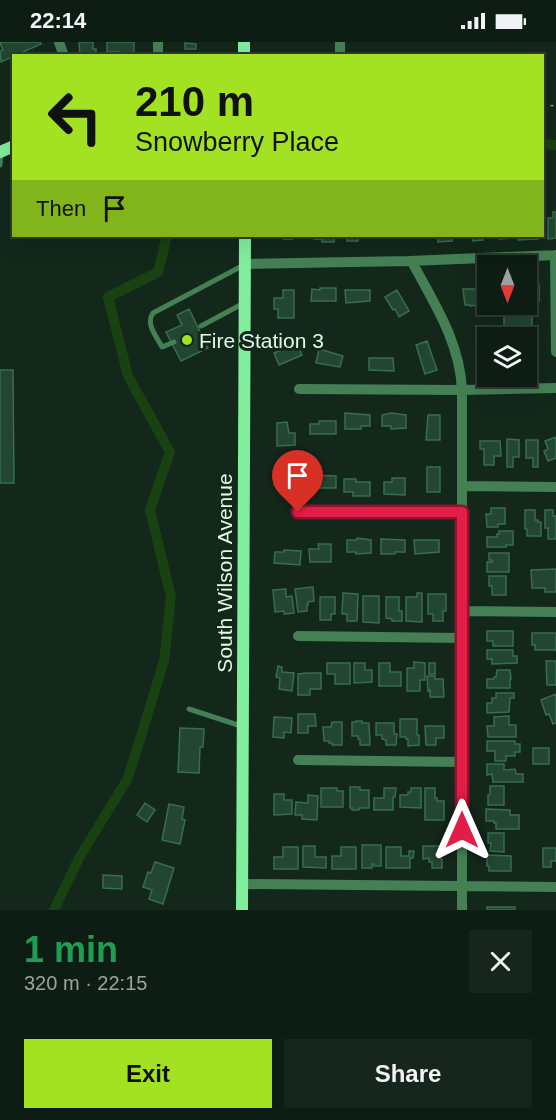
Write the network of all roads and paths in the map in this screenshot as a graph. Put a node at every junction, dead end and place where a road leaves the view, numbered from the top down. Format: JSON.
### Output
{"nodes":[{"id":1,"x":1,"y":151,"type":"edge"},
{"id":2,"x":0,"y":165,"type":"edge"},
{"id":3,"x":245,"y":237,"type":"edge"},
{"id":4,"x":556,"y":255,"type":"edge"},
{"id":5,"x":410,"y":261,"type":"junction"},
{"id":6,"x":245,"y":264,"type":"junction"},
{"id":7,"x":245,"y":303,"type":"junction"},
{"id":8,"x":201,"y":326,"type":"dead end"},
{"id":9,"x":174,"y":342,"type":"dead end"},
{"id":10,"x":556,"y":352,"type":"edge"},
{"id":11,"x":556,"y":388,"type":"edge"},
{"id":12,"x":299,"y":389,"type":"dead end"},
{"id":13,"x":462,"y":390,"type":"junction"},
{"id":14,"x":462,"y":486,"type":"junction"},
{"id":15,"x":556,"y":487,"type":"edge"},
{"id":16,"x":298,"y":512,"type":"dead end"},
{"id":17,"x":462,"y":512,"type":"junction"},
{"id":18,"x":462,"y":611,"type":"junction"},
{"id":19,"x":556,"y":612,"type":"edge"},
{"id":20,"x":298,"y":636,"type":"dead end"},
{"id":21,"x":462,"y":638,"type":"junction"},
{"id":22,"x":189,"y":709,"type":"dead end"},
{"id":23,"x":243,"y":727,"type":"junction"},
{"id":24,"x":298,"y":760,"type":"dead end"},
{"id":25,"x":462,"y":762,"type":"junction"},
{"id":26,"x":242,"y":884,"type":"junction"},
{"id":27,"x":462,"y":886,"type":"junction"},
{"id":28,"x":556,"y":887,"type":"edge"},
{"id":29,"x":242,"y":910,"type":"edge"},
{"id":30,"x":462,"y":910,"type":"edge"}],
"edges":[{"from":1,"to":2,"type":"lane"},
{"from":3,"to":6,"type":"main road","name":"South Wilson Avenue"},
{"from":4,"to":5,"type":"street"},
{"from":4,"to":10,"type":"street"},
{"from":5,"to":6,"type":"street"},
{"from":5,"to":13,"type":"street"},
{"from":6,"to":7,"type":"main road","name":"South Wilson Avenue"},
{"from":6,"to":9,"type":"lane"},
{"from":7,"to":8,"type":"lane"},
{"from":7,"to":23,"type":"main road","name":"South Wilson Avenue"},
{"from":11,"to":13,"type":"street"},
{"from":12,"to":13,"type":"street"},
{"from":13,"to":14,"type":"street"},
{"from":14,"to":15,"type":"street"},
{"from":14,"to":17,"type":"street"},
{"from":16,"to":17,"type":"street"},
{"from":17,"to":18,"type":"street"},
{"from":18,"to":19,"type":"street"},
{"from":18,"to":21,"type":"street"},
{"from":20,"to":21,"type":"street"},
{"from":21,"to":25,"type":"street"},
{"from":22,"to":23,"type":"lane"},
{"from":23,"to":26,"type":"main road","name":"South Wilson Avenue"},
{"from":24,"to":25,"type":"street"},
{"from":25,"to":27,"type":"street"},
{"from":26,"to":27,"type":"street"},
{"from":26,"to":29,"type":"main road","name":"South Wilson Avenue"},
{"from":27,"to":28,"type":"street"},
{"from":27,"to":30,"type":"street"}]}
